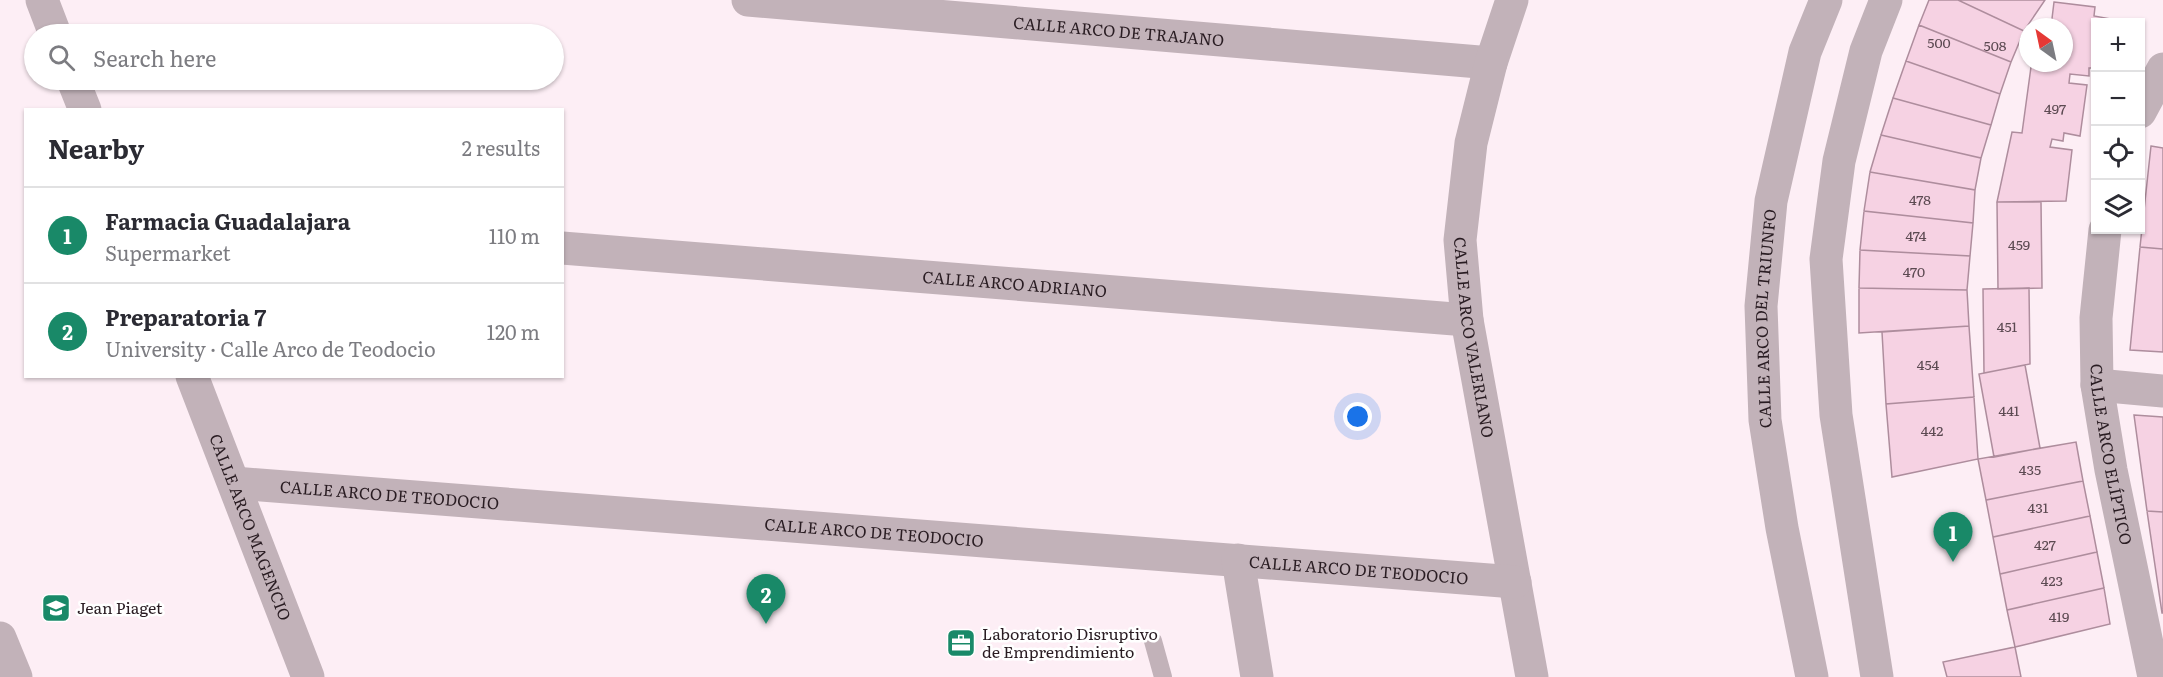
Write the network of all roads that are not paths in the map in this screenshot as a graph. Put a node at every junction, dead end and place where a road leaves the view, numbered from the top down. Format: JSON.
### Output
{"nodes":[{"id":1,"x":42,"y":0,"type":"edge"},
{"id":2,"x":748,"y":0,"type":"edge"},
{"id":3,"x":1512,"y":0,"type":"edge"},
{"id":4,"x":1826,"y":0,"type":"edge"},
{"id":5,"x":1886,"y":0,"type":"edge"},
{"id":6,"x":898,"y":6,"type":"edge"},
{"id":7,"x":51,"y":24,"type":"edge"},
{"id":8,"x":1491,"y":63,"type":"junction"},
{"id":9,"x":2163,"y":69,"type":"edge"},
{"id":10,"x":77,"y":90,"type":"edge"},
{"id":11,"x":2145,"y":103,"type":"edge"},
{"id":12,"x":84,"y":108,"type":"edge"},
{"id":13,"x":2145,"y":118,"type":"edge"},
{"id":14,"x":2163,"y":120,"type":"edge"},
{"id":15,"x":2105,"y":234,"type":"edge"},
{"id":16,"x":564,"y":248,"type":"edge"},
{"id":17,"x":1467,"y":320,"type":"junction"},
{"id":18,"x":193,"y":378,"type":"edge"},
{"id":19,"x":2097,"y":385,"type":"junction"},
{"id":20,"x":2163,"y":391,"type":"edge"},
{"id":21,"x":234,"y":483,"type":"junction"},
{"id":22,"x":1238,"y":560,"type":"junction"},
{"id":23,"x":1515,"y":582,"type":"junction"},
{"id":24,"x":0,"y":638,"type":"edge"},
{"id":25,"x":1153,"y":641,"type":"dead end"},
{"id":26,"x":2155,"y":660,"type":"edge"},
{"id":27,"x":16,"y":677,"type":"edge"},
{"id":28,"x":308,"y":677,"type":"edge"},
{"id":29,"x":1163,"y":677,"type":"edge"},
{"id":30,"x":1257,"y":677,"type":"edge"},
{"id":31,"x":1532,"y":677,"type":"edge"},
{"id":32,"x":1812,"y":677,"type":"edge"},
{"id":33,"x":1877,"y":677,"type":"edge"}],
"edges":[{"from":1,"to":7,"type":"street"},
{"from":2,"to":6,"type":"street","name":"CALLE ARCO DE TRAJANO"},
{"from":3,"to":8,"type":"street","name":"CALLE ARCO VALERIANO"},
{"from":4,"to":32,"type":"street","name":"CALLE ARCO DEL TRIUNFO"},
{"from":5,"to":33,"type":"street"},
{"from":6,"to":8,"type":"street","name":"CALLE ARCO DE TRAJANO"},
{"from":8,"to":17,"type":"street","name":"CALLE ARCO VALERIANO"},
{"from":9,"to":11,"type":"street"},
{"from":10,"to":12,"type":"street"},
{"from":13,"to":14,"type":"street"},
{"from":15,"to":19,"type":"street","name":"CALLE ARCO ELÍPTICO"},
{"from":16,"to":17,"type":"street","name":"CALLE ARCO ADRIANO"},
{"from":17,"to":23,"type":"street","name":"CALLE ARCO VALERIANO"},
{"from":18,"to":21,"type":"street","name":"CALLE ARCO MAGENCIO"},
{"from":19,"to":20,"type":"street"},
{"from":19,"to":26,"type":"street","name":"CALLE ARCO ELÍPTICO"},
{"from":21,"to":22,"type":"street","name":"CALLE ARCO DE TEODOCIO"},
{"from":21,"to":28,"type":"street","name":"CALLE ARCO MAGENCIO"},
{"from":22,"to":23,"type":"street","name":"CALLE ARCO DE TEODOCIO"},
{"from":22,"to":30,"type":"street"},
{"from":23,"to":31,"type":"street","name":"CALLE ARCO VALERIANO"},
{"from":24,"to":27,"type":"street"},
{"from":25,"to":29,"type":"lane"}]}
